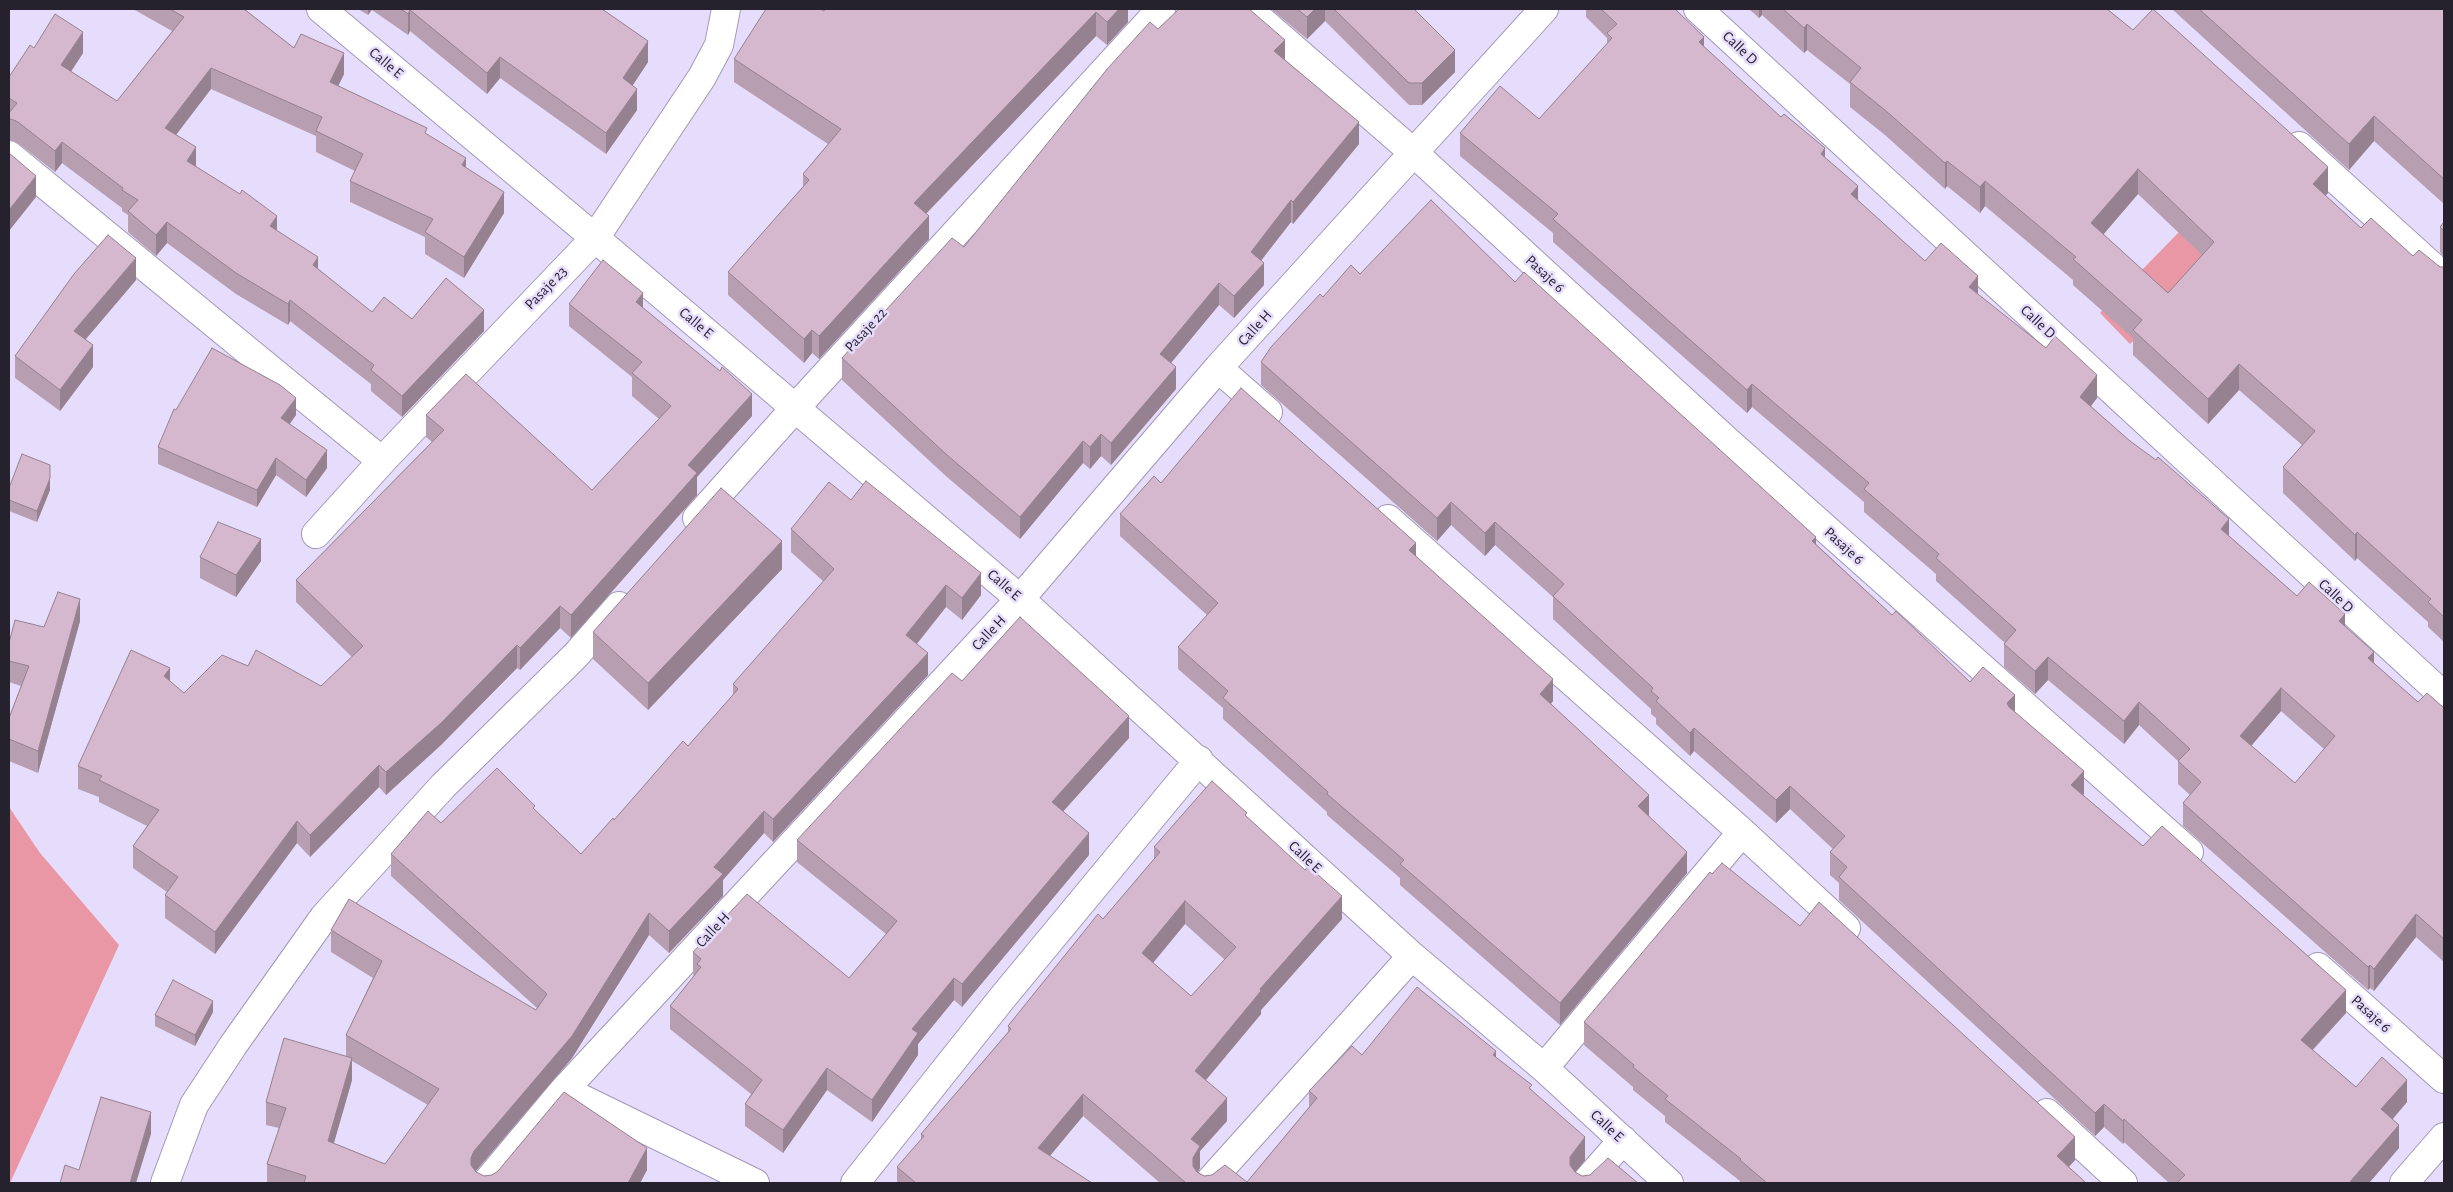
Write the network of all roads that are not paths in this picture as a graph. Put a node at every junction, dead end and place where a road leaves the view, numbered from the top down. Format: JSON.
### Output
{"nodes":[{"id":1,"x":321,"y":9,"type":"edge"},
{"id":2,"x":726,"y":9,"type":"edge"},
{"id":3,"x":1161,"y":9,"type":"edge"},
{"id":4,"x":1248,"y":9,"type":"edge"},
{"id":5,"x":1544,"y":9,"type":"edge"},
{"id":6,"x":1698,"y":9,"type":"edge"},
{"id":7,"x":2281,"y":129,"type":"edge"},
{"id":8,"x":1414,"y":153,"type":"junction"},
{"id":9,"x":9,"y":155,"type":"edge"},
{"id":10,"x":595,"y":238,"type":"junction"},
{"id":11,"x":2444,"y":277,"type":"edge"},
{"id":12,"x":1218,"y":368,"type":"junction"},
{"id":13,"x":796,"y":407,"type":"junction"},
{"id":14,"x":1286,"y":428,"type":"edge"},
{"id":15,"x":382,"y":461,"type":"junction"},
{"id":16,"x":1368,"y":501,"type":"edge"},
{"id":17,"x":316,"y":534,"type":"dead end"},
{"id":18,"x":679,"y":538,"type":"edge"},
{"id":19,"x":634,"y":589,"type":"edge"},
{"id":20,"x":1020,"y":599,"type":"junction"},
{"id":21,"x":2444,"y":696,"type":"edge"},
{"id":22,"x":1199,"y":760,"type":"junction"},
{"id":23,"x":1742,"y":832,"type":"junction"},
{"id":24,"x":2208,"y":869,"type":"edge"},
{"id":25,"x":1867,"y":947,"type":"edge"},
{"id":26,"x":2297,"y":948,"type":"edge"},
{"id":27,"x":1412,"y":956,"type":"junction"},
{"id":28,"x":1544,"y":1068,"type":"junction"},
{"id":29,"x":2444,"y":1079,"type":"edge"},
{"id":30,"x":564,"y":1090,"type":"junction"},
{"id":31,"x":2028,"y":1096,"type":"edge"},
{"id":32,"x":2444,"y":1137,"type":"edge"},
{"id":33,"x":1622,"y":1140,"type":"junction"},
{"id":34,"x":165,"y":1183,"type":"edge"},
{"id":35,"x":486,"y":1183,"type":"edge"},
{"id":36,"x":755,"y":1183,"type":"edge"},
{"id":37,"x":855,"y":1183,"type":"edge"},
{"id":38,"x":1208,"y":1183,"type":"edge"},
{"id":39,"x":1584,"y":1183,"type":"edge"},
{"id":40,"x":1669,"y":1183,"type":"edge"},
{"id":41,"x":2123,"y":1183,"type":"edge"},
{"id":42,"x":2404,"y":1183,"type":"edge"}],
"edges":[{"from":1,"to":10,"type":"street","name":"Calle E"},
{"from":2,"to":10,"type":"street","name":"Pasaje 23"},
{"from":3,"to":13,"type":"street","name":"Pasaje 22"},
{"from":4,"to":8,"type":"street","name":"Pasaje 6"},
{"from":5,"to":8,"type":"street","name":"Calle H"},
{"from":6,"to":21,"type":"street","name":"Calle D"},
{"from":7,"to":11,"type":"street"},
{"from":8,"to":12,"type":"street","name":"Calle H"},
{"from":8,"to":24,"type":"street","name":"Pasaje 6"},
{"from":9,"to":15,"type":"street"},
{"from":10,"to":13,"type":"street","name":"Calle E"},
{"from":10,"to":15,"type":"street","name":"Pasaje 23"},
{"from":12,"to":14,"type":"street"},
{"from":12,"to":20,"type":"street","name":"Calle H"},
{"from":13,"to":18,"type":"street","name":"Pasaje 22"},
{"from":13,"to":20,"type":"street","name":"Calle E"},
{"from":15,"to":17,"type":"street","name":"Pasaje 23"},
{"from":16,"to":23,"type":"street"},
{"from":19,"to":34,"type":"street"},
{"from":20,"to":22,"type":"street","name":"Calle E"},
{"from":20,"to":30,"type":"street","name":"Calle H"},
{"from":22,"to":27,"type":"street","name":"Calle E"},
{"from":22,"to":37,"type":"street"},
{"from":23,"to":25,"type":"street"},
{"from":23,"to":28,"type":"street"},
{"from":26,"to":29,"type":"street","name":"Pasaje 6"},
{"from":27,"to":28,"type":"street","name":"Calle E"},
{"from":27,"to":38,"type":"street"},
{"from":28,"to":33,"type":"street","name":"Calle E"},
{"from":30,"to":35,"type":"street","name":"Calle H"},
{"from":30,"to":36,"type":"street"},
{"from":31,"to":41,"type":"street"},
{"from":32,"to":42,"type":"street"},
{"from":33,"to":39,"type":"street"},
{"from":33,"to":40,"type":"street","name":"Calle E"}]}
